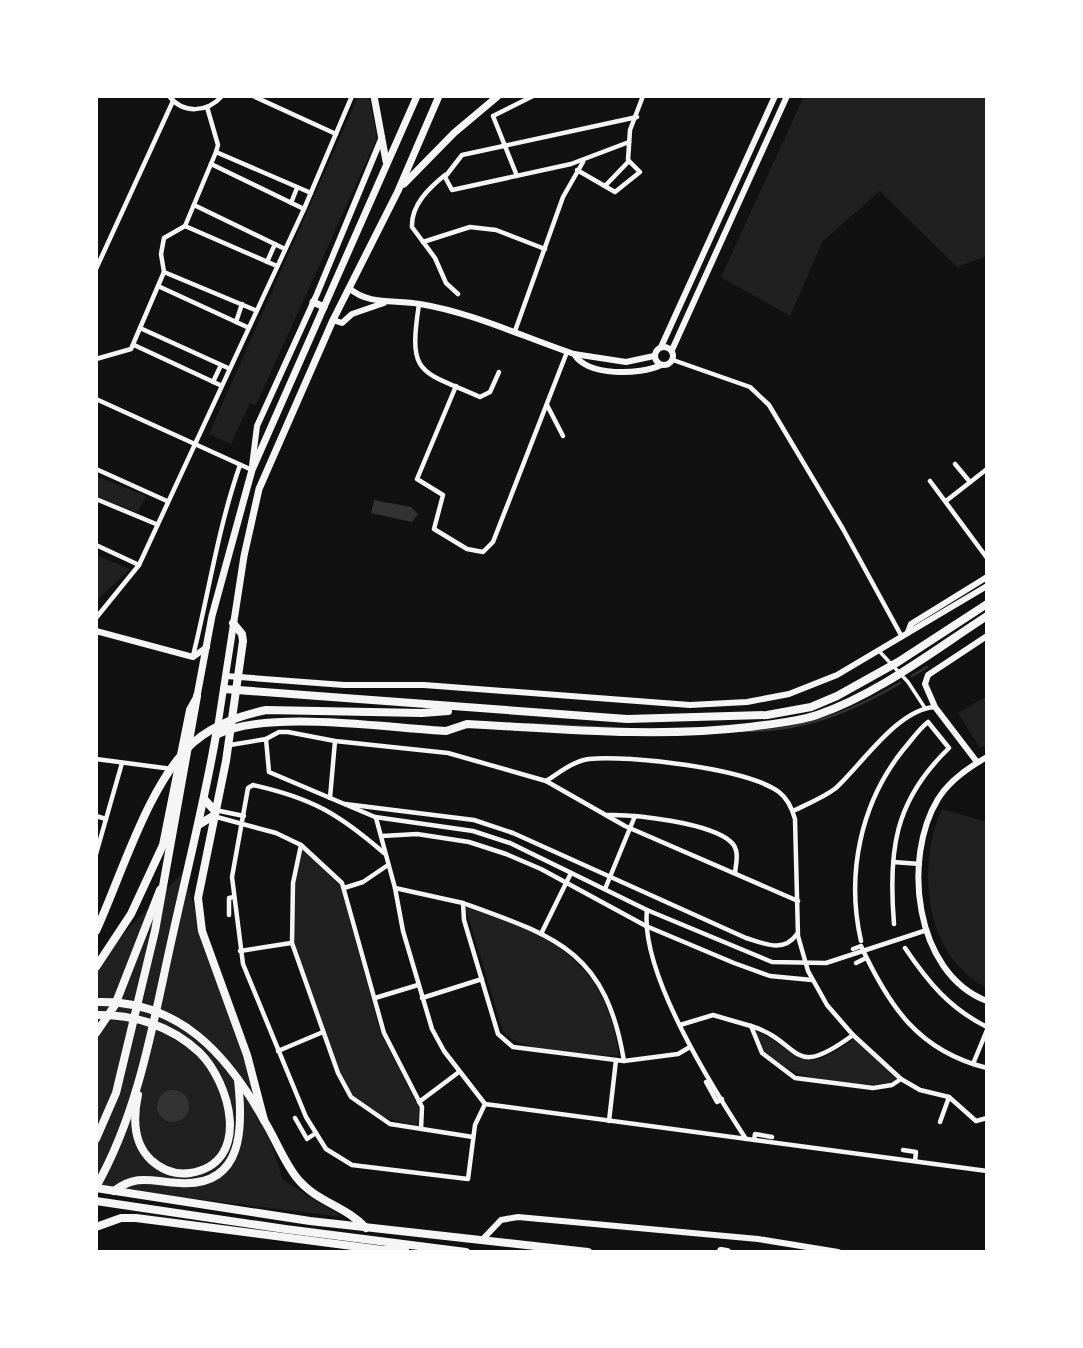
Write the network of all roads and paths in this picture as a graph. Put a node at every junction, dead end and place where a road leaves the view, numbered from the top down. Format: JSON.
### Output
{"nodes":[{"id":1,"x":222,"y":96,"type":"edge"},
{"id":2,"x":253,"y":96,"type":"edge"},
{"id":3,"x":352,"y":96,"type":"edge"},
{"id":4,"x":374,"y":96,"type":"edge"},
{"id":5,"x":417,"y":96,"type":"edge"},
{"id":6,"x":439,"y":96,"type":"edge"},
{"id":7,"x":498,"y":96,"type":"edge"},
{"id":8,"x":533,"y":96,"type":"edge"},
{"id":9,"x":643,"y":96,"type":"edge"},
{"id":10,"x":775,"y":96,"type":"edge"},
{"id":11,"x":787,"y":96,"type":"edge"},
{"id":12,"x":171,"y":99,"type":"edge"},
{"id":13,"x":207,"y":107,"type":"junction"},
{"id":14,"x":637,"y":117,"type":"junction"},
{"id":15,"x":765,"y":119,"type":"junction"},
{"id":16,"x":774,"y":124,"type":"junction"},
{"id":17,"x":336,"y":134,"type":"junction"},
{"id":18,"x":382,"y":137,"type":"junction"},
{"id":19,"x":629,"y":142,"type":"junction"},
{"id":20,"x":506,"y":145,"type":"junction"},
{"id":21,"x":216,"y":152,"type":"junction"},
{"id":22,"x":587,"y":159,"type":"junction"},
{"id":23,"x":629,"y":160,"type":"junction"},
{"id":24,"x":386,"y":163,"type":"junction"},
{"id":25,"x":211,"y":164,"type":"junction"},
{"id":26,"x":577,"y":170,"type":"junction"},
{"id":27,"x":445,"y":174,"type":"junction"},
{"id":28,"x":517,"y":176,"type":"junction"},
{"id":29,"x":605,"y":186,"type":"junction"},
{"id":30,"x":297,"y":188,"type":"junction"},
{"id":31,"x":398,"y":191,"type":"junction"},
{"id":32,"x":311,"y":193,"type":"junction"},
{"id":33,"x":291,"y":203,"type":"junction"},
{"id":34,"x":194,"y":205,"type":"junction"},
{"id":35,"x":304,"y":209,"type":"junction"},
{"id":36,"x":185,"y":226,"type":"junction"},
{"id":37,"x":422,"y":242,"type":"junction"},
{"id":38,"x":275,"y":244,"type":"junction"},
{"id":39,"x":545,"y":248,"type":"junction"},
{"id":40,"x":285,"y":249,"type":"junction"},
{"id":41,"x":267,"y":262,"type":"junction"},
{"id":42,"x":277,"y":266,"type":"junction"},
{"id":43,"x":96,"y":269,"type":"edge"},
{"id":44,"x":164,"y":272,"type":"junction"},
{"id":45,"x":158,"y":286,"type":"junction"},
{"id":46,"x":349,"y":288,"type":"junction"},
{"id":47,"x":458,"y":294,"type":"dead end"},
{"id":48,"x":313,"y":302,"type":"junction"},
{"id":49,"x":386,"y":302,"type":"junction"},
{"id":50,"x":419,"y":303,"type":"junction"},
{"id":51,"x":242,"y":304,"type":"junction"},
{"id":52,"x":324,"y":307,"type":"junction"},
{"id":53,"x":255,"y":310,"type":"junction"},
{"id":54,"x":333,"y":320,"type":"junction"},
{"id":55,"x":236,"y":322,"type":"junction"},
{"id":56,"x":247,"y":327,"type":"junction"},
{"id":57,"x":140,"y":328,"type":"junction"},
{"id":58,"x":515,"y":331,"type":"junction"},
{"id":59,"x":134,"y":345,"type":"junction"},
{"id":60,"x":661,"y":347,"type":"junction"},
{"id":61,"x":672,"y":350,"type":"junction"},
{"id":62,"x":570,"y":353,"type":"junction"},
{"id":63,"x":654,"y":356,"type":"junction"},
{"id":64,"x":96,"y":359,"type":"edge"},
{"id":65,"x":673,"y":360,"type":"junction"},
{"id":66,"x":221,"y":365,"type":"junction"},
{"id":67,"x":661,"y":365,"type":"junction"},
{"id":68,"x":228,"y":368,"type":"junction"},
{"id":69,"x":499,"y":372,"type":"dead end"},
{"id":70,"x":213,"y":382,"type":"junction"},
{"id":71,"x":220,"y":385,"type":"junction"},
{"id":72,"x":456,"y":386,"type":"junction"},
{"id":73,"x":96,"y":399,"type":"edge"},
{"id":74,"x":547,"y":404,"type":"junction"},
{"id":75,"x":564,"y":436,"type":"dead end"},
{"id":76,"x":194,"y":442,"type":"junction"},
{"id":77,"x":955,"y":464,"type":"dead end"},
{"id":78,"x":240,"y":465,"type":"junction"},
{"id":79,"x":96,"y":469,"type":"edge"},
{"id":80,"x":987,"y":469,"type":"edge"},
{"id":81,"x":252,"y":470,"type":"junction"},
{"id":82,"x":930,"y":481,"type":"dead end"},
{"id":83,"x":970,"y":482,"type":"junction"},
{"id":84,"x":96,"y":499,"type":"edge"},
{"id":85,"x":167,"y":500,"type":"junction"},
{"id":86,"x":946,"y":501,"type":"junction"},
{"id":87,"x":156,"y":524,"type":"junction"},
{"id":88,"x":96,"y":545,"type":"edge"},
{"id":89,"x":987,"y":558,"type":"edge"},
{"id":90,"x":139,"y":565,"type":"junction"},
{"id":91,"x":987,"y":577,"type":"edge"},
{"id":92,"x":987,"y":586,"type":"edge"},
{"id":93,"x":987,"y":604,"type":"edge"},
{"id":94,"x":987,"y":616,"type":"edge"},
{"id":95,"x":96,"y":618,"type":"edge"},
{"id":96,"x":233,"y":623,"type":"junction"},
{"id":97,"x":96,"y":631,"type":"edge"},
{"id":98,"x":905,"y":634,"type":"junction"},
{"id":99,"x":987,"y":636,"type":"edge"},
{"id":100,"x":207,"y":647,"type":"junction"},
{"id":101,"x":880,"y":652,"type":"junction"},
{"id":102,"x":193,"y":657,"type":"junction"},
{"id":103,"x":226,"y":676,"type":"junction"},
{"id":104,"x":237,"y":676,"type":"junction"},
{"id":105,"x":224,"y":689,"type":"junction"},
{"id":106,"x":236,"y":690,"type":"junction"},
{"id":107,"x":197,"y":696,"type":"junction"},
{"id":108,"x":935,"y":707,"type":"junction"},
{"id":109,"x":925,"y":708,"type":"junction"},
{"id":110,"x":471,"y":709,"type":"junction"},
{"id":111,"x":230,"y":727,"type":"junction"},
{"id":112,"x":216,"y":735,"type":"junction"},
{"id":113,"x":266,"y":739,"type":"junction"},
{"id":114,"x":335,"y":741,"type":"junction"},
{"id":115,"x":228,"y":745,"type":"junction"},
{"id":116,"x":987,"y":757,"type":"edge"},
{"id":117,"x":96,"y":759,"type":"edge"},
{"id":118,"x":977,"y":762,"type":"junction"},
{"id":119,"x":122,"y":763,"type":"junction"},
{"id":120,"x":178,"y":770,"type":"junction"},
{"id":121,"x":546,"y":782,"type":"junction"},
{"id":122,"x":330,"y":798,"type":"junction"},
{"id":123,"x":205,"y":800,"type":"junction"},
{"id":124,"x":341,"y":804,"type":"junction"},
{"id":125,"x":793,"y":811,"type":"junction"},
{"id":126,"x":214,"y":813,"type":"junction"},
{"id":127,"x":96,"y":816,"type":"edge"},
{"id":128,"x":244,"y":816,"type":"junction"},
{"id":129,"x":606,"y":816,"type":"junction"},
{"id":130,"x":635,"y":816,"type":"junction"},
{"id":131,"x":375,"y":817,"type":"junction"},
{"id":132,"x":106,"y":819,"type":"junction"},
{"id":133,"x":200,"y":824,"type":"junction"},
{"id":134,"x":243,"y":824,"type":"junction"},
{"id":135,"x":630,"y":829,"type":"junction"},
{"id":136,"x":382,"y":836,"type":"junction"},
{"id":137,"x":301,"y":845,"type":"junction"},
{"id":138,"x":96,"y":853,"type":"edge"},
{"id":139,"x":384,"y":853,"type":"junction"},
{"id":140,"x":893,"y":862,"type":"junction"},
{"id":141,"x":920,"y":864,"type":"junction"},
{"id":142,"x":388,"y":865,"type":"junction"},
{"id":143,"x":571,"y":873,"type":"junction"},
{"id":144,"x":735,"y":873,"type":"junction"},
{"id":145,"x":608,"y":878,"type":"junction"},
{"id":146,"x":163,"y":883,"type":"junction"},
{"id":147,"x":567,"y":883,"type":"junction"},
{"id":148,"x":344,"y":888,"type":"junction"},
{"id":149,"x":395,"y":888,"type":"junction"},
{"id":150,"x":605,"y":889,"type":"junction"},
{"id":151,"x":234,"y":897,"type":"junction"},
{"id":152,"x":798,"y":901,"type":"junction"},
{"id":153,"x":463,"y":903,"type":"junction"},
{"id":154,"x":647,"y":910,"type":"junction"},
{"id":155,"x":229,"y":915,"type":"dead end"},
{"id":156,"x":894,"y":924,"type":"dead end"},
{"id":157,"x":646,"y":926,"type":"junction"},
{"id":158,"x":927,"y":930,"type":"junction"},
{"id":159,"x":96,"y":932,"type":"edge"},
{"id":160,"x":541,"y":933,"type":"junction"},
{"id":161,"x":798,"y":933,"type":"junction"},
{"id":162,"x":861,"y":941,"type":"dead end"},
{"id":163,"x":292,"y":943,"type":"junction"},
{"id":164,"x":905,"y":948,"type":"dead end"},
{"id":165,"x":853,"y":949,"type":"dead end"},
{"id":166,"x":240,"y":951,"type":"junction"},
{"id":167,"x":865,"y":955,"type":"junction"},
{"id":168,"x":856,"y":963,"type":"dead end"},
{"id":169,"x":806,"y":964,"type":"junction"},
{"id":170,"x":96,"y":967,"type":"edge"},
{"id":171,"x":482,"y":979,"type":"junction"},
{"id":172,"x":812,"y":980,"type":"junction"},
{"id":173,"x":418,"y":985,"type":"junction"},
{"id":174,"x":375,"y":998,"type":"junction"},
{"id":175,"x":422,"y":998,"type":"junction"},
{"id":176,"x":987,"y":1001,"type":"edge"},
{"id":177,"x":96,"y":1002,"type":"edge"},
{"id":178,"x":96,"y":1015,"type":"edge"},
{"id":179,"x":680,"y":1025,"type":"junction"},
{"id":180,"x":751,"y":1026,"type":"junction"},
{"id":181,"x":987,"y":1029,"type":"edge"},
{"id":182,"x":323,"y":1032,"type":"junction"},
{"id":183,"x":96,"y":1033,"type":"edge"},
{"id":184,"x":853,"y":1035,"type":"junction"},
{"id":185,"x":690,"y":1047,"type":"junction"},
{"id":186,"x":278,"y":1051,"type":"junction"},
{"id":187,"x":616,"y":1060,"type":"junction"},
{"id":188,"x":624,"y":1061,"type":"junction"},
{"id":189,"x":973,"y":1064,"type":"junction"},
{"id":190,"x":987,"y":1068,"type":"edge"},
{"id":191,"x":143,"y":1069,"type":"junction"},
{"id":192,"x":459,"y":1072,"type":"junction"},
{"id":193,"x":238,"y":1077,"type":"junction"},
{"id":194,"x":901,"y":1079,"type":"junction"},
{"id":195,"x":706,"y":1082,"type":"dead end"},
{"id":196,"x":949,"y":1097,"type":"junction"},
{"id":197,"x":722,"y":1099,"type":"junction"},
{"id":198,"x":419,"y":1102,"type":"junction"},
{"id":199,"x":485,"y":1104,"type":"junction"},
{"id":200,"x":295,"y":1118,"type":"dead end"},
{"id":201,"x":987,"y":1118,"type":"edge"},
{"id":202,"x":264,"y":1120,"type":"junction"},
{"id":203,"x":609,"y":1121,"type":"junction"},
{"id":204,"x":940,"y":1122,"type":"dead end"},
{"id":205,"x":421,"y":1129,"type":"junction"},
{"id":206,"x":316,"y":1133,"type":"junction"},
{"id":207,"x":473,"y":1137,"type":"junction"},
{"id":208,"x":772,"y":1137,"type":"dead end"},
{"id":209,"x":96,"y":1139,"type":"edge"},
{"id":210,"x":746,"y":1139,"type":"junction"},
{"id":211,"x":754,"y":1140,"type":"junction"},
{"id":212,"x":904,"y":1150,"type":"dead end"},
{"id":213,"x":915,"y":1161,"type":"junction"},
{"id":214,"x":987,"y":1171,"type":"edge"},
{"id":215,"x":96,"y":1188,"type":"edge"},
{"id":216,"x":96,"y":1201,"type":"edge"},
{"id":217,"x":96,"y":1208,"type":"edge"},
{"id":218,"x":96,"y":1227,"type":"edge"},
{"id":219,"x":366,"y":1228,"type":"junction"},
{"id":220,"x":482,"y":1240,"type":"junction"},
{"id":221,"x":418,"y":1247,"type":"junction"},
{"id":222,"x":721,"y":1251,"type":"edge"},
{"id":223,"x":466,"y":1252,"type":"edge"},
{"id":224,"x":588,"y":1252,"type":"edge"},
{"id":225,"x":727,"y":1252,"type":"edge"},
{"id":226,"x":838,"y":1252,"type":"edge"}],
"edges":[{"from":1,"to":13,"type":"street"},
{"from":2,"to":17,"type":"street"},
{"from":3,"to":17,"type":"street"},
{"from":4,"to":18,"type":"main road"},
{"from":5,"to":24,"type":"main road"},
{"from":6,"to":31,"type":"main road"},
{"from":7,"to":31,"type":"main road"},
{"from":8,"to":20,"type":"street"},
{"from":9,"to":14,"type":"street"},
{"from":10,"to":15,"type":"street"},
{"from":11,"to":16,"type":"street"},
{"from":12,"to":13,"type":"street"},
{"from":12,"to":43,"type":"street"},
{"from":13,"to":21,"type":"street"},
{"from":14,"to":19,"type":"street"},
{"from":14,"to":20,"type":"street"},
{"from":15,"to":16,"type":"street"},
{"from":15,"to":60,"type":"street"},
{"from":16,"to":61,"type":"street"},
{"from":17,"to":32,"type":"street"},
{"from":18,"to":24,"type":"main road"},
{"from":18,"to":48,"type":"street"},
{"from":19,"to":22,"type":"street"},
{"from":19,"to":23,"type":"street"},
{"from":20,"to":27,"type":"street"},
{"from":20,"to":28,"type":"street"},
{"from":21,"to":25,"type":"street"},
{"from":21,"to":30,"type":"street"},
{"from":22,"to":26,"type":"street"},
{"from":22,"to":28,"type":"street"},
{"from":23,"to":29,"type":"street"},
{"from":23,"to":29,"type":"street"},
{"from":24,"to":52,"type":"main road"},
{"from":25,"to":33,"type":"street"},
{"from":25,"to":34,"type":"street"},
{"from":26,"to":29,"type":"street"},
{"from":26,"to":39,"type":"street"},
{"from":27,"to":28,"type":"street"},
{"from":27,"to":37,"type":"street"},
{"from":30,"to":32,"type":"street"},
{"from":30,"to":33,"type":"street"},
{"from":31,"to":46,"type":"main road"},
{"from":32,"to":35,"type":"street"},
{"from":33,"to":35,"type":"street"},
{"from":34,"to":36,"type":"street"},
{"from":34,"to":38,"type":"street"},
{"from":35,"to":40,"type":"street"},
{"from":36,"to":41,"type":"street"},
{"from":36,"to":44,"type":"street"},
{"from":37,"to":39,"type":"street"},
{"from":37,"to":47,"type":"street"},
{"from":38,"to":40,"type":"street"},
{"from":38,"to":41,"type":"street"},
{"from":39,"to":58,"type":"street"},
{"from":40,"to":42,"type":"street"},
{"from":41,"to":42,"type":"street"},
{"from":42,"to":53,"type":"street"},
{"from":44,"to":45,"type":"street"},
{"from":44,"to":51,"type":"street"},
{"from":45,"to":55,"type":"street"},
{"from":45,"to":57,"type":"street"},
{"from":46,"to":49,"type":"street"},
{"from":46,"to":54,"type":"main road"},
{"from":48,"to":52,"type":"main road"},
{"from":48,"to":81,"type":"street"},
{"from":49,"to":50,"type":"street"},
{"from":49,"to":54,"type":"street"},
{"from":50,"to":58,"type":"street"},
{"from":50,"to":72,"type":"street"},
{"from":51,"to":53,"type":"street"},
{"from":51,"to":55,"type":"street"},
{"from":52,"to":81,"type":"main road"},
{"from":53,"to":56,"type":"street"},
{"from":54,"to":96,"type":"main road"},
{"from":55,"to":56,"type":"street"},
{"from":56,"to":68,"type":"street"},
{"from":57,"to":59,"type":"street"},
{"from":57,"to":66,"type":"street"},
{"from":58,"to":62,"type":"street"},
{"from":59,"to":64,"type":"street"},
{"from":59,"to":70,"type":"street"},
{"from":60,"to":61,"type":"street"},
{"from":60,"to":63,"type":"street"},
{"from":61,"to":65,"type":"street"},
{"from":62,"to":63,"type":"street"},
{"from":62,"to":67,"type":"street"},
{"from":62,"to":74,"type":"street"},
{"from":63,"to":67,"type":"street"},
{"from":65,"to":67,"type":"street"},
{"from":65,"to":98,"type":"street"},
{"from":66,"to":68,"type":"street"},
{"from":66,"to":70,"type":"street"},
{"from":68,"to":71,"type":"street"},
{"from":69,"to":72,"type":"street"},
{"from":70,"to":71,"type":"street"},
{"from":71,"to":76,"type":"street"},
{"from":72,"to":74,"type":"street"},
{"from":73,"to":76,"type":"street"},
{"from":74,"to":75,"type":"street"},
{"from":76,"to":78,"type":"street"},
{"from":76,"to":85,"type":"street"},
{"from":77,"to":83,"type":"street"},
{"from":78,"to":81,"type":"street"},
{"from":78,"to":102,"type":"street"},
{"from":79,"to":85,"type":"street"},
{"from":80,"to":83,"type":"street"},
{"from":81,"to":100,"type":"main road"},
{"from":82,"to":86,"type":"street"},
{"from":83,"to":86,"type":"street"},
{"from":84,"to":87,"type":"street"},
{"from":85,"to":87,"type":"street"},
{"from":86,"to":89,"type":"street"},
{"from":87,"to":90,"type":"street"},
{"from":88,"to":90,"type":"street"},
{"from":90,"to":95,"type":"street"},
{"from":91,"to":98,"type":"street"},
{"from":92,"to":98,"type":"street"},
{"from":93,"to":110,"type":"main road"},
{"from":94,"to":111,"type":"main road"},
{"from":96,"to":103,"type":"main road"},
{"from":96,"to":104,"type":"main road"},
{"from":97,"to":102,"type":"street"},
{"from":98,"to":101,"type":"street"},
{"from":99,"to":108,"type":"street"},
{"from":100,"to":102,"type":"street"},
{"from":100,"to":107,"type":"main road"},
{"from":101,"to":104,"type":"street"},
{"from":101,"to":109,"type":"street"},
{"from":103,"to":104,"type":"street"},
{"from":103,"to":105,"type":"main road"},
{"from":104,"to":106,"type":"main road"},
{"from":105,"to":106,"type":"main road"},
{"from":105,"to":112,"type":"main road"},
{"from":106,"to":110,"type":"main road"},
{"from":106,"to":111,"type":"main road"},
{"from":107,"to":120,"type":"main road"},
{"from":107,"to":146,"type":"main road"},
{"from":108,"to":109,"type":"street"},
{"from":108,"to":118,"type":"street"},
{"from":109,"to":125,"type":"street"},
{"from":110,"to":159,"type":"main road"},
{"from":111,"to":112,"type":"main road"},
{"from":111,"to":115,"type":"main road"},
{"from":112,"to":123,"type":"main road"},
{"from":113,"to":114,"type":"street"},
{"from":113,"to":115,"type":"street"},
{"from":113,"to":122,"type":"street"},
{"from":114,"to":121,"type":"street"},
{"from":114,"to":122,"type":"street"},
{"from":115,"to":126,"type":"main road"},
{"from":116,"to":118,"type":"street"},
{"from":117,"to":119,"type":"street"},
{"from":118,"to":141,"type":"street"},
{"from":119,"to":120,"type":"street"},
{"from":119,"to":132,"type":"street"},
{"from":120,"to":170,"type":"main road"},
{"from":121,"to":125,"type":"street"},
{"from":121,"to":129,"type":"street"},
{"from":122,"to":124,"type":"street"},
{"from":123,"to":126,"type":"main road"},
{"from":123,"to":133,"type":"main road"},
{"from":124,"to":131,"type":"street"},
{"from":124,"to":145,"type":"street"},
{"from":125,"to":152,"type":"street"},
{"from":126,"to":128,"type":"street"},
{"from":126,"to":133,"type":"main road"},
{"from":126,"to":134,"type":"street"},
{"from":126,"to":202,"type":"main road"},
{"from":127,"to":132,"type":"street"},
{"from":128,"to":134,"type":"street"},
{"from":128,"to":139,"type":"street"},
{"from":129,"to":130,"type":"street"},
{"from":129,"to":135,"type":"street"},
{"from":130,"to":135,"type":"street"},
{"from":130,"to":144,"type":"street"},
{"from":131,"to":136,"type":"street"},
{"from":131,"to":143,"type":"street"},
{"from":132,"to":138,"type":"street"},
{"from":133,"to":191,"type":"main road"},
{"from":134,"to":137,"type":"street"},
{"from":134,"to":151,"type":"street"},
{"from":135,"to":144,"type":"street"},
{"from":135,"to":145,"type":"street"},
{"from":136,"to":139,"type":"street"},
{"from":136,"to":147,"type":"street"},
{"from":137,"to":148,"type":"street"},
{"from":137,"to":163,"type":"street"},
{"from":139,"to":142,"type":"street"},
{"from":140,"to":141,"type":"street"},
{"from":140,"to":156,"type":"street"},
{"from":140,"to":162,"type":"street"},
{"from":141,"to":158,"type":"street"},
{"from":142,"to":148,"type":"street"},
{"from":142,"to":149,"type":"street"},
{"from":143,"to":147,"type":"street"},
{"from":143,"to":150,"type":"street"},
{"from":144,"to":152,"type":"street"},
{"from":145,"to":150,"type":"street"},
{"from":145,"to":161,"type":"street"},
{"from":146,"to":183,"type":"main road"},
{"from":146,"to":209,"type":"main road"},
{"from":147,"to":157,"type":"street"},
{"from":147,"to":160,"type":"street"},
{"from":148,"to":174,"type":"street"},
{"from":149,"to":153,"type":"street"},
{"from":149,"to":173,"type":"street"},
{"from":150,"to":154,"type":"street"},
{"from":151,"to":155,"type":"street"},
{"from":151,"to":166,"type":"street"},
{"from":152,"to":161,"type":"street"},
{"from":153,"to":160,"type":"street"},
{"from":153,"to":171,"type":"street"},
{"from":154,"to":157,"type":"street"},
{"from":154,"to":169,"type":"street"},
{"from":157,"to":172,"type":"street"},
{"from":157,"to":179,"type":"street"},
{"from":158,"to":167,"type":"street"},
{"from":158,"to":176,"type":"street"},
{"from":160,"to":188,"type":"street"},
{"from":161,"to":169,"type":"street"},
{"from":163,"to":166,"type":"street"},
{"from":163,"to":182,"type":"street"},
{"from":164,"to":181,"type":"street"},
{"from":165,"to":167,"type":"street"},
{"from":166,"to":186,"type":"street"},
{"from":167,"to":168,"type":"street"},
{"from":167,"to":169,"type":"street"},
{"from":167,"to":189,"type":"street"},
{"from":169,"to":172,"type":"street"},
{"from":171,"to":175,"type":"street"},
{"from":171,"to":187,"type":"street"},
{"from":172,"to":184,"type":"street"},
{"from":173,"to":174,"type":"street"},
{"from":173,"to":175,"type":"street"},
{"from":174,"to":198,"type":"street"},
{"from":175,"to":192,"type":"street"},
{"from":177,"to":193,"type":"main road"},
{"from":178,"to":191,"type":"main road"},
{"from":179,"to":180,"type":"street"},
{"from":179,"to":185,"type":"street"},
{"from":180,"to":184,"type":"street"},
{"from":180,"to":194,"type":"street"},
{"from":181,"to":189,"type":"street"},
{"from":182,"to":186,"type":"street"},
{"from":182,"to":205,"type":"street"},
{"from":184,"to":194,"type":"street"},
{"from":185,"to":188,"type":"street"},
{"from":185,"to":197,"type":"street"},
{"from":186,"to":206,"type":"street"},
{"from":187,"to":188,"type":"street"},
{"from":187,"to":203,"type":"street"},
{"from":189,"to":190,"type":"street"},
{"from":191,"to":215,"type":"main road"},
{"from":192,"to":198,"type":"street"},
{"from":192,"to":199,"type":"street"},
{"from":193,"to":202,"type":"main road"},
{"from":193,"to":217,"type":"main road"},
{"from":194,"to":196,"type":"street"},
{"from":195,"to":197,"type":"street"},
{"from":196,"to":201,"type":"street"},
{"from":196,"to":204,"type":"street"},
{"from":197,"to":210,"type":"street"},
{"from":198,"to":205,"type":"street"},
{"from":199,"to":203,"type":"street"},
{"from":199,"to":207,"type":"street"},
{"from":200,"to":206,"type":"street"},
{"from":202,"to":219,"type":"main road"},
{"from":203,"to":210,"type":"street"},
{"from":205,"to":207,"type":"street"},
{"from":206,"to":207,"type":"street"},
{"from":208,"to":211,"type":"street"},
{"from":210,"to":211,"type":"street"},
{"from":211,"to":213,"type":"street"},
{"from":212,"to":213,"type":"street"},
{"from":213,"to":214,"type":"street"},
{"from":215,"to":219,"type":"main road"},
{"from":216,"to":221,"type":"main road"},
{"from":218,"to":221,"type":"main road"},
{"from":219,"to":220,"type":"main road"},
{"from":220,"to":224,"type":"main road"},
{"from":220,"to":226,"type":"street"},
{"from":221,"to":223,"type":"main road"},
{"from":222,"to":225,"type":"main road"}]}
